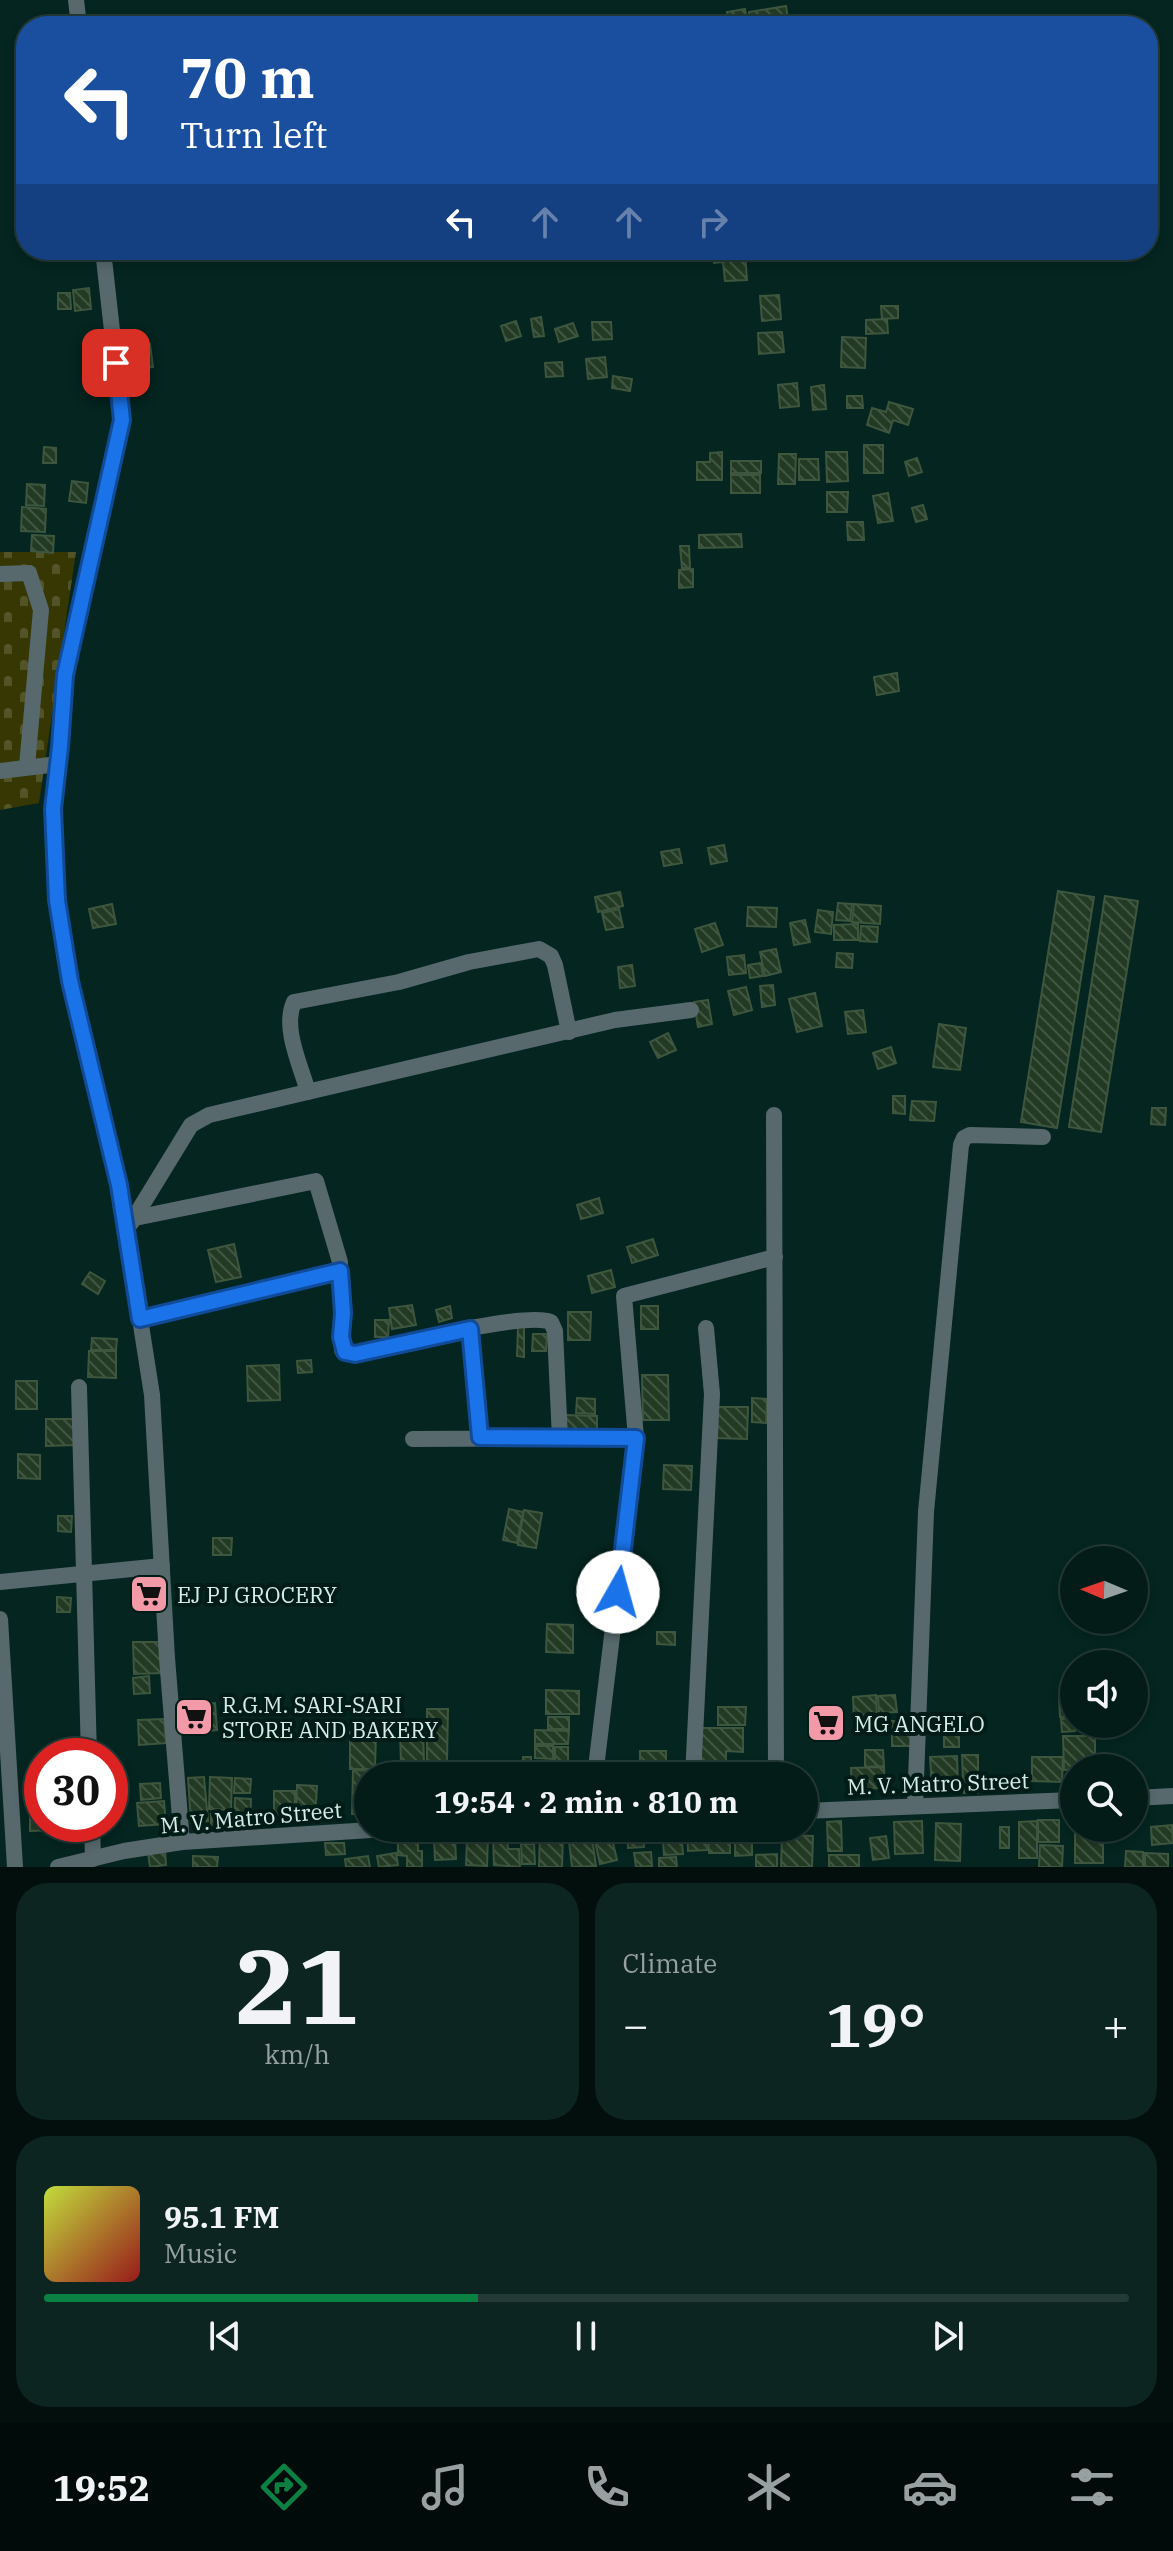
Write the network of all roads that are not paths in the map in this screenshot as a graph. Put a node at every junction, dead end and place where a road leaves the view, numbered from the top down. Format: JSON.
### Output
{"nodes":[{"id":1,"x":104,"y":260,"type":"edge"},
{"id":2,"x":0,"y":574,"type":"edge"},
{"id":3,"x":58,"y":764,"type":"junction"},
{"id":4,"x":27,"y":766,"type":"junction"},
{"id":5,"x":0,"y":771,"type":"edge"},
{"id":6,"x":691,"y":1010,"type":"dead end"},
{"id":7,"x":569,"y":1032,"type":"junction"},
{"id":8,"x":308,"y":1092,"type":"junction"},
{"id":9,"x":774,"y":1115,"type":"dead end"},
{"id":10,"x":1043,"y":1137,"type":"dead end"},
{"id":11,"x":130,"y":1225,"type":"junction"},
{"id":12,"x":775,"y":1257,"type":"junction"},
{"id":13,"x":340,"y":1271,"type":"junction"},
{"id":14,"x":140,"y":1319,"type":"junction"},
{"id":15,"x":706,"y":1328,"type":"dead end"},
{"id":16,"x":470,"y":1329,"type":"junction"},
{"id":17,"x":79,"y":1387,"type":"dead end"},
{"id":18,"x":480,"y":1437,"type":"junction"},
{"id":19,"x":636,"y":1438,"type":"junction"},
{"id":20,"x":413,"y":1439,"type":"dead end"},
{"id":21,"x":560,"y":1439,"type":"junction"},
{"id":22,"x":162,"y":1566,"type":"junction"},
{"id":23,"x":83,"y":1574,"type":"junction"},
{"id":24,"x":0,"y":1582,"type":"edge"},
{"id":25,"x":0,"y":1619,"type":"edge"},
{"id":26,"x":88,"y":1738,"type":"edge"},
{"id":27,"x":597,"y":1762,"type":"edge"},
{"id":28,"x":694,"y":1762,"type":"edge"},
{"id":29,"x":776,"y":1762,"type":"edge"},
{"id":30,"x":1173,"y":1796,"type":"edge"},
{"id":31,"x":1148,"y":1797,"type":"edge"},
{"id":32,"x":1060,"y":1801,"type":"edge"},
{"id":33,"x":915,"y":1806,"type":"junction"},
{"id":34,"x":818,"y":1810,"type":"edge"},
{"id":35,"x":354,"y":1831,"type":"edge"},
{"id":36,"x":93,"y":1842,"type":"edge"},
{"id":37,"x":182,"y":1842,"type":"junction"},
{"id":38,"x":93,"y":1859,"type":"junction"},
{"id":39,"x":15,"y":1867,"type":"edge"},
{"id":40,"x":58,"y":1867,"type":"edge"}],
"edges":[{"from":1,"to":3,"type":"street"},
{"from":2,"to":4,"type":"street"},
{"from":3,"to":4,"type":"street"},
{"from":3,"to":11,"type":"street"},
{"from":4,"to":5,"type":"street"},
{"from":6,"to":7,"type":"street"},
{"from":7,"to":8,"type":"street"},
{"from":7,"to":8,"type":"street"},
{"from":8,"to":11,"type":"street"},
{"from":9,"to":12,"type":"street"},
{"from":10,"to":33,"type":"street"},
{"from":11,"to":13,"type":"street"},
{"from":11,"to":14,"type":"street"},
{"from":12,"to":19,"type":"street"},
{"from":12,"to":29,"type":"street"},
{"from":13,"to":14,"type":"street"},
{"from":13,"to":16,"type":"street"},
{"from":14,"to":22,"type":"street"},
{"from":15,"to":28,"type":"street"},
{"from":16,"to":18,"type":"street"},
{"from":16,"to":21,"type":"street"},
{"from":17,"to":23,"type":"street"},
{"from":18,"to":20,"type":"street"},
{"from":18,"to":21,"type":"street"},
{"from":19,"to":21,"type":"street"},
{"from":19,"to":27,"type":"street"},
{"from":22,"to":23,"type":"street"},
{"from":22,"to":37,"type":"street"},
{"from":23,"to":24,"type":"street"},
{"from":23,"to":26,"type":"street"},
{"from":25,"to":39,"type":"street"},
{"from":30,"to":31,"type":"street"},
{"from":32,"to":33,"type":"street","name":"M. V. Matro Street"},
{"from":33,"to":34,"type":"street","name":"M. V. Matro Street"},
{"from":35,"to":37,"type":"street","name":"M. V. Matro Street"},
{"from":36,"to":38,"type":"street"},
{"from":37,"to":38,"type":"street","name":"M. V. Matro Street"},
{"from":38,"to":40,"type":"street","name":"M. V. Matro Street"}]}
